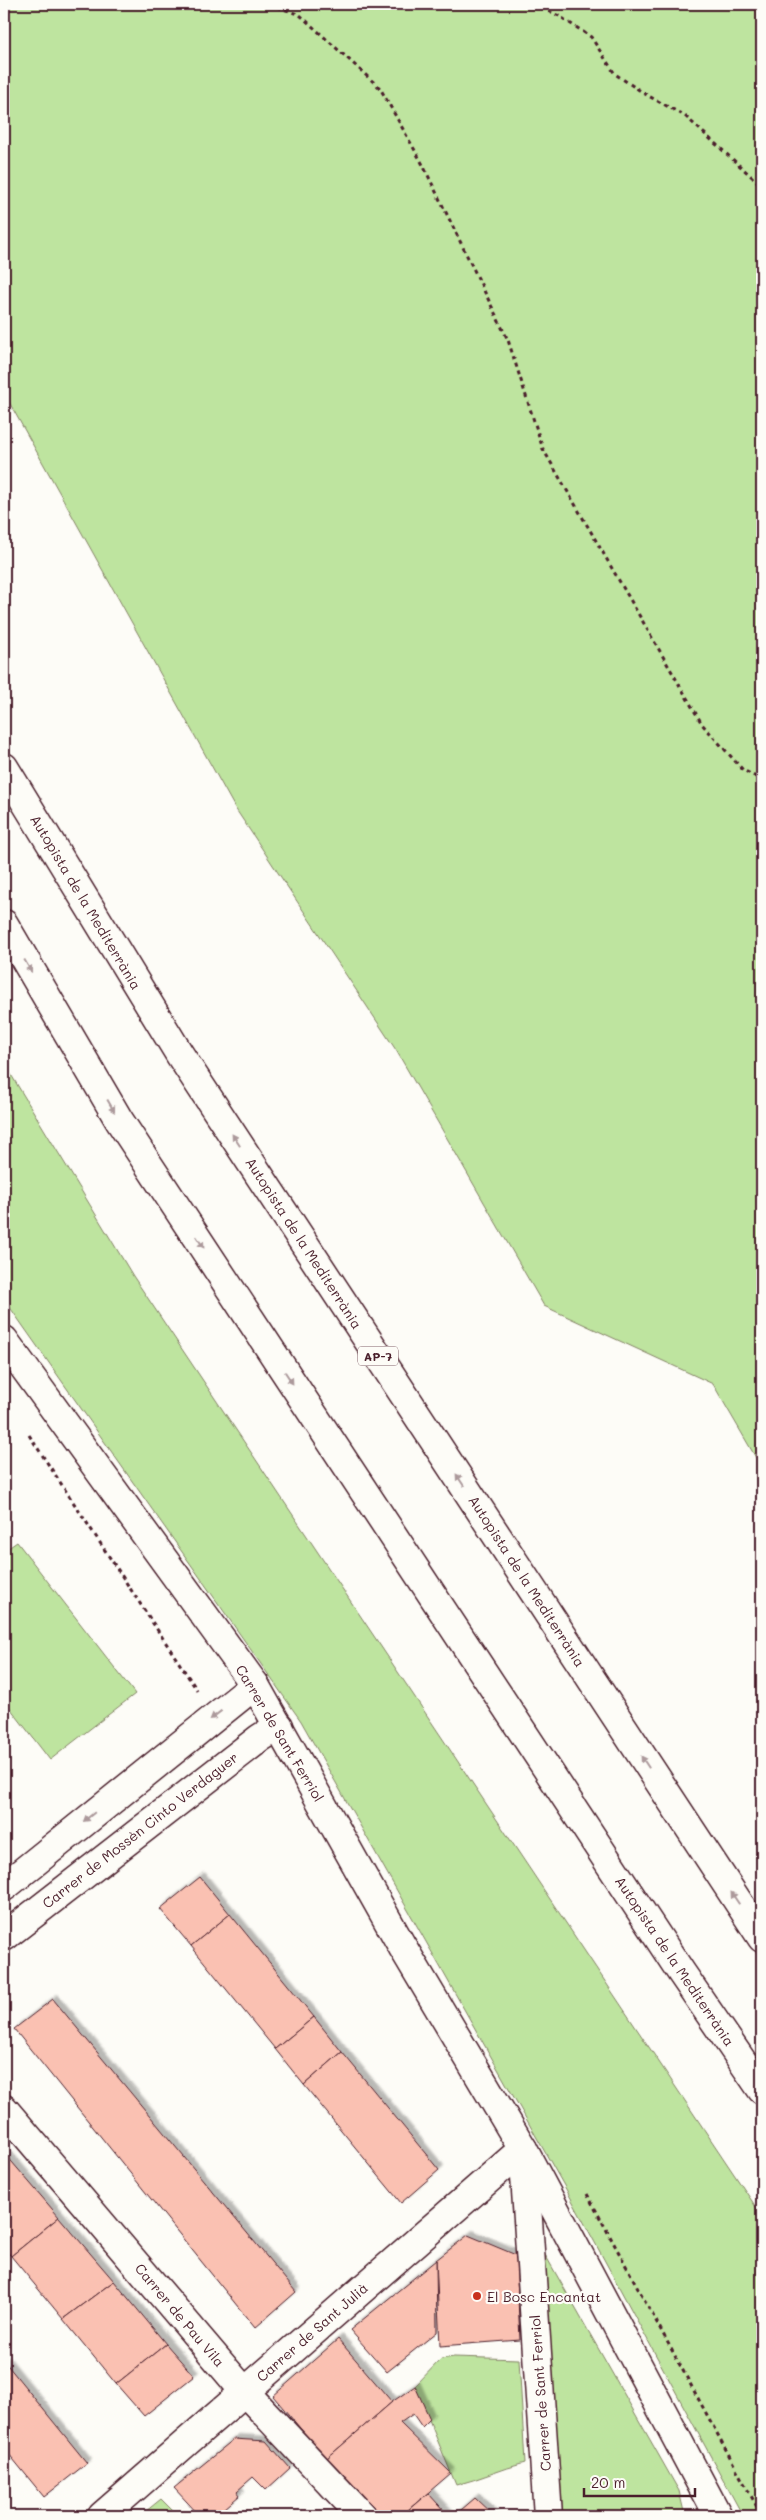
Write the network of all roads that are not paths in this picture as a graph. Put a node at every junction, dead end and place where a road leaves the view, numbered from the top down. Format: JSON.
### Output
{"nodes":[{"id":1,"x":4,"y":768,"type":"edge"},
{"id":2,"x":4,"y":924,"type":"edge"},
{"id":3,"x":4,"y":1340,"type":"edge"},
{"id":4,"x":255,"y":1685,"type":"junction"},
{"id":5,"x":279,"y":1726,"type":"junction"},
{"id":6,"x":4,"y":1887,"type":"edge"},
{"id":7,"x":5,"y":1932,"type":"edge"},
{"id":8,"x":762,"y":1938,"type":"edge"},
{"id":9,"x":762,"y":2090,"type":"edge"},
{"id":10,"x":4,"y":2109,"type":"edge"},
{"id":11,"x":523,"y":2149,"type":"junction"},
{"id":12,"x":244,"y":2391,"type":"junction"},
{"id":13,"x":102,"y":2516,"type":"edge"},
{"id":14,"x":362,"y":2516,"type":"edge"},
{"id":15,"x":548,"y":2516,"type":"edge"},
{"id":16,"x":718,"y":2516,"type":"edge"}],
"edges":[{"from":8,"to":1,"type":"main road","name":"Autopista de la Mediterrània","number":"AP-7","one_way":true},
{"from":2,"to":9,"type":"main road","name":"Autopista de la Mediterrània","one_way":true},
{"from":3,"to":4,"type":"main road","name":"Carrer de Sant Ferriol"},
{"from":4,"to":5,"type":"main road","name":"Carrer de Sant Ferriol"},
{"from":4,"to":6,"type":"main road","one_way":true},
{"from":5,"to":7,"type":"main road","name":"Carrer de Mossèn Cinto Verdaguer"},
{"from":5,"to":11,"type":"main road","name":"Carrer de Sant Ferriol"},
{"from":10,"to":12,"type":"main road","name":"Carrer de Pau Vila"},
{"from":11,"to":12,"type":"main road","name":"Carrer de Sant Julià"},
{"from":11,"to":15,"type":"main road","name":"Carrer de Sant Ferriol"},
{"from":11,"to":16,"type":"main road","name":"Carrer de Sant Ferriol"},
{"from":12,"to":13,"type":"main road","name":"Carrer de Sant Julià"},
{"from":12,"to":14,"type":"main road","name":"Carrer de Pau Vila"}]}
